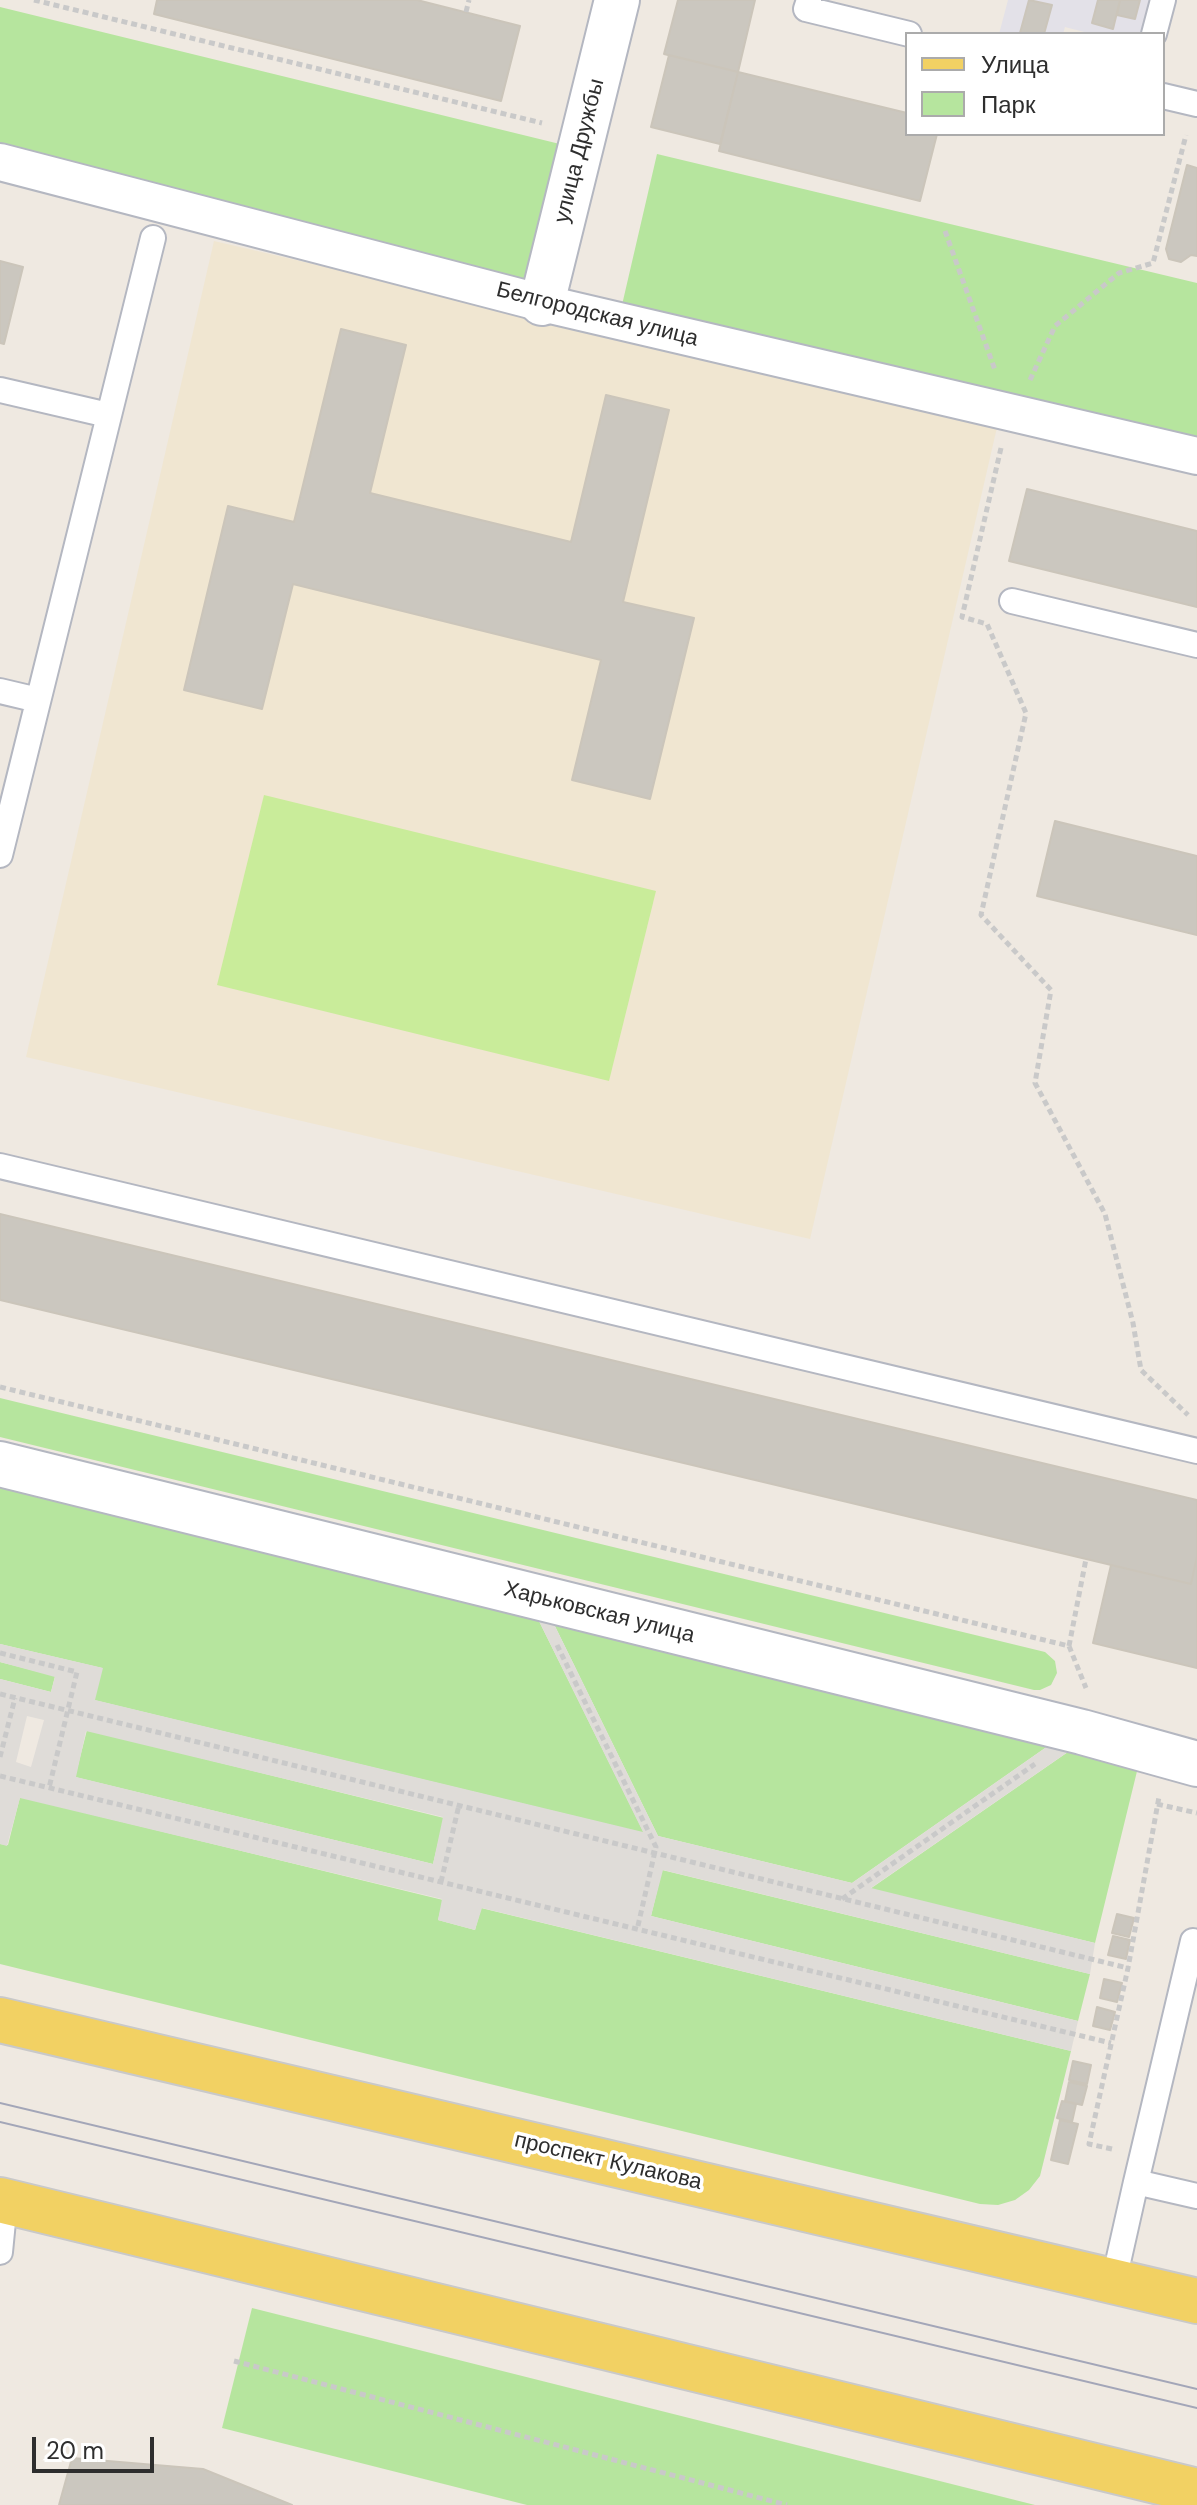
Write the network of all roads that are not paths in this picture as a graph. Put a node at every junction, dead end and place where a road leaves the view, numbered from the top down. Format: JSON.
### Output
{"nodes":[{"id":1,"x":617,"y":0,"type":"edge"},
{"id":2,"x":809,"y":0,"type":"edge"},
{"id":3,"x":1163,"y":0,"type":"edge"},
{"id":4,"x":1155,"y":32,"type":"edge"},
{"id":5,"x":905,"y":33,"type":"edge"},
{"id":6,"x":1165,"y":96,"type":"edge"},
{"id":7,"x":1196,"y":104,"type":"edge"},
{"id":8,"x":0,"y":162,"type":"edge"},
{"id":9,"x":153,"y":238,"type":"dead end"},
{"id":10,"x":542,"y":303,"type":"junction"},
{"id":11,"x":0,"y":390,"type":"edge"},
{"id":12,"x":108,"y":415,"type":"junction"},
{"id":13,"x":1197,"y":456,"type":"edge"},
{"id":14,"x":1012,"y":601,"type":"dead end"},
{"id":15,"x":1197,"y":645,"type":"edge"},
{"id":16,"x":0,"y":691,"type":"edge"},
{"id":17,"x":38,"y":700,"type":"junction"},
{"id":18,"x":0,"y":855,"type":"edge"},
{"id":19,"x":0,"y":1166,"type":"edge"},
{"id":20,"x":1197,"y":1451,"type":"edge"},
{"id":21,"x":0,"y":1464,"type":"edge"},
{"id":22,"x":1183,"y":1760,"type":"edge"},
{"id":23,"x":1193,"y":1941,"type":"dead end"},
{"id":24,"x":7,"y":2023,"type":"edge"},
{"id":25,"x":1136,"y":2182,"type":"junction"},
{"id":26,"x":1197,"y":2196,"type":"edge"},
{"id":27,"x":7,"y":2201,"type":"edge"},
{"id":28,"x":0,"y":2252,"type":"edge"},
{"id":29,"x":1114,"y":2280,"type":"junction"},
{"id":30,"x":1197,"y":2301,"type":"edge"},
{"id":31,"x":1197,"y":2491,"type":"edge"}],
"edges":[{"from":1,"to":10,"type":"street","name":"улица Дружбы"},
{"from":2,"to":5,"type":"lane"},
{"from":3,"to":4,"type":"lane"},
{"from":6,"to":7,"type":"lane"},
{"from":8,"to":10,"type":"street","name":"Белгородская улица"},
{"from":9,"to":12,"type":"lane"},
{"from":10,"to":13,"type":"street","name":"Белгородская улица"},
{"from":11,"to":12,"type":"lane"},
{"from":12,"to":17,"type":"lane"},
{"from":14,"to":15,"type":"lane"},
{"from":16,"to":17,"type":"lane"},
{"from":17,"to":18,"type":"lane"},
{"from":19,"to":20,"type":"lane"},
{"from":21,"to":22,"type":"street","name":"Харьковская улица"},
{"from":23,"to":25,"type":"lane"},
{"from":24,"to":29,"type":"main road","name":"проспект Кулакова"},
{"from":25,"to":26,"type":"lane"},
{"from":25,"to":29,"type":"lane"},
{"from":27,"to":28,"type":"lane"},
{"from":27,"to":31,"type":"main road"},
{"from":29,"to":30,"type":"main road","name":"проспект Кулакова"}]}
